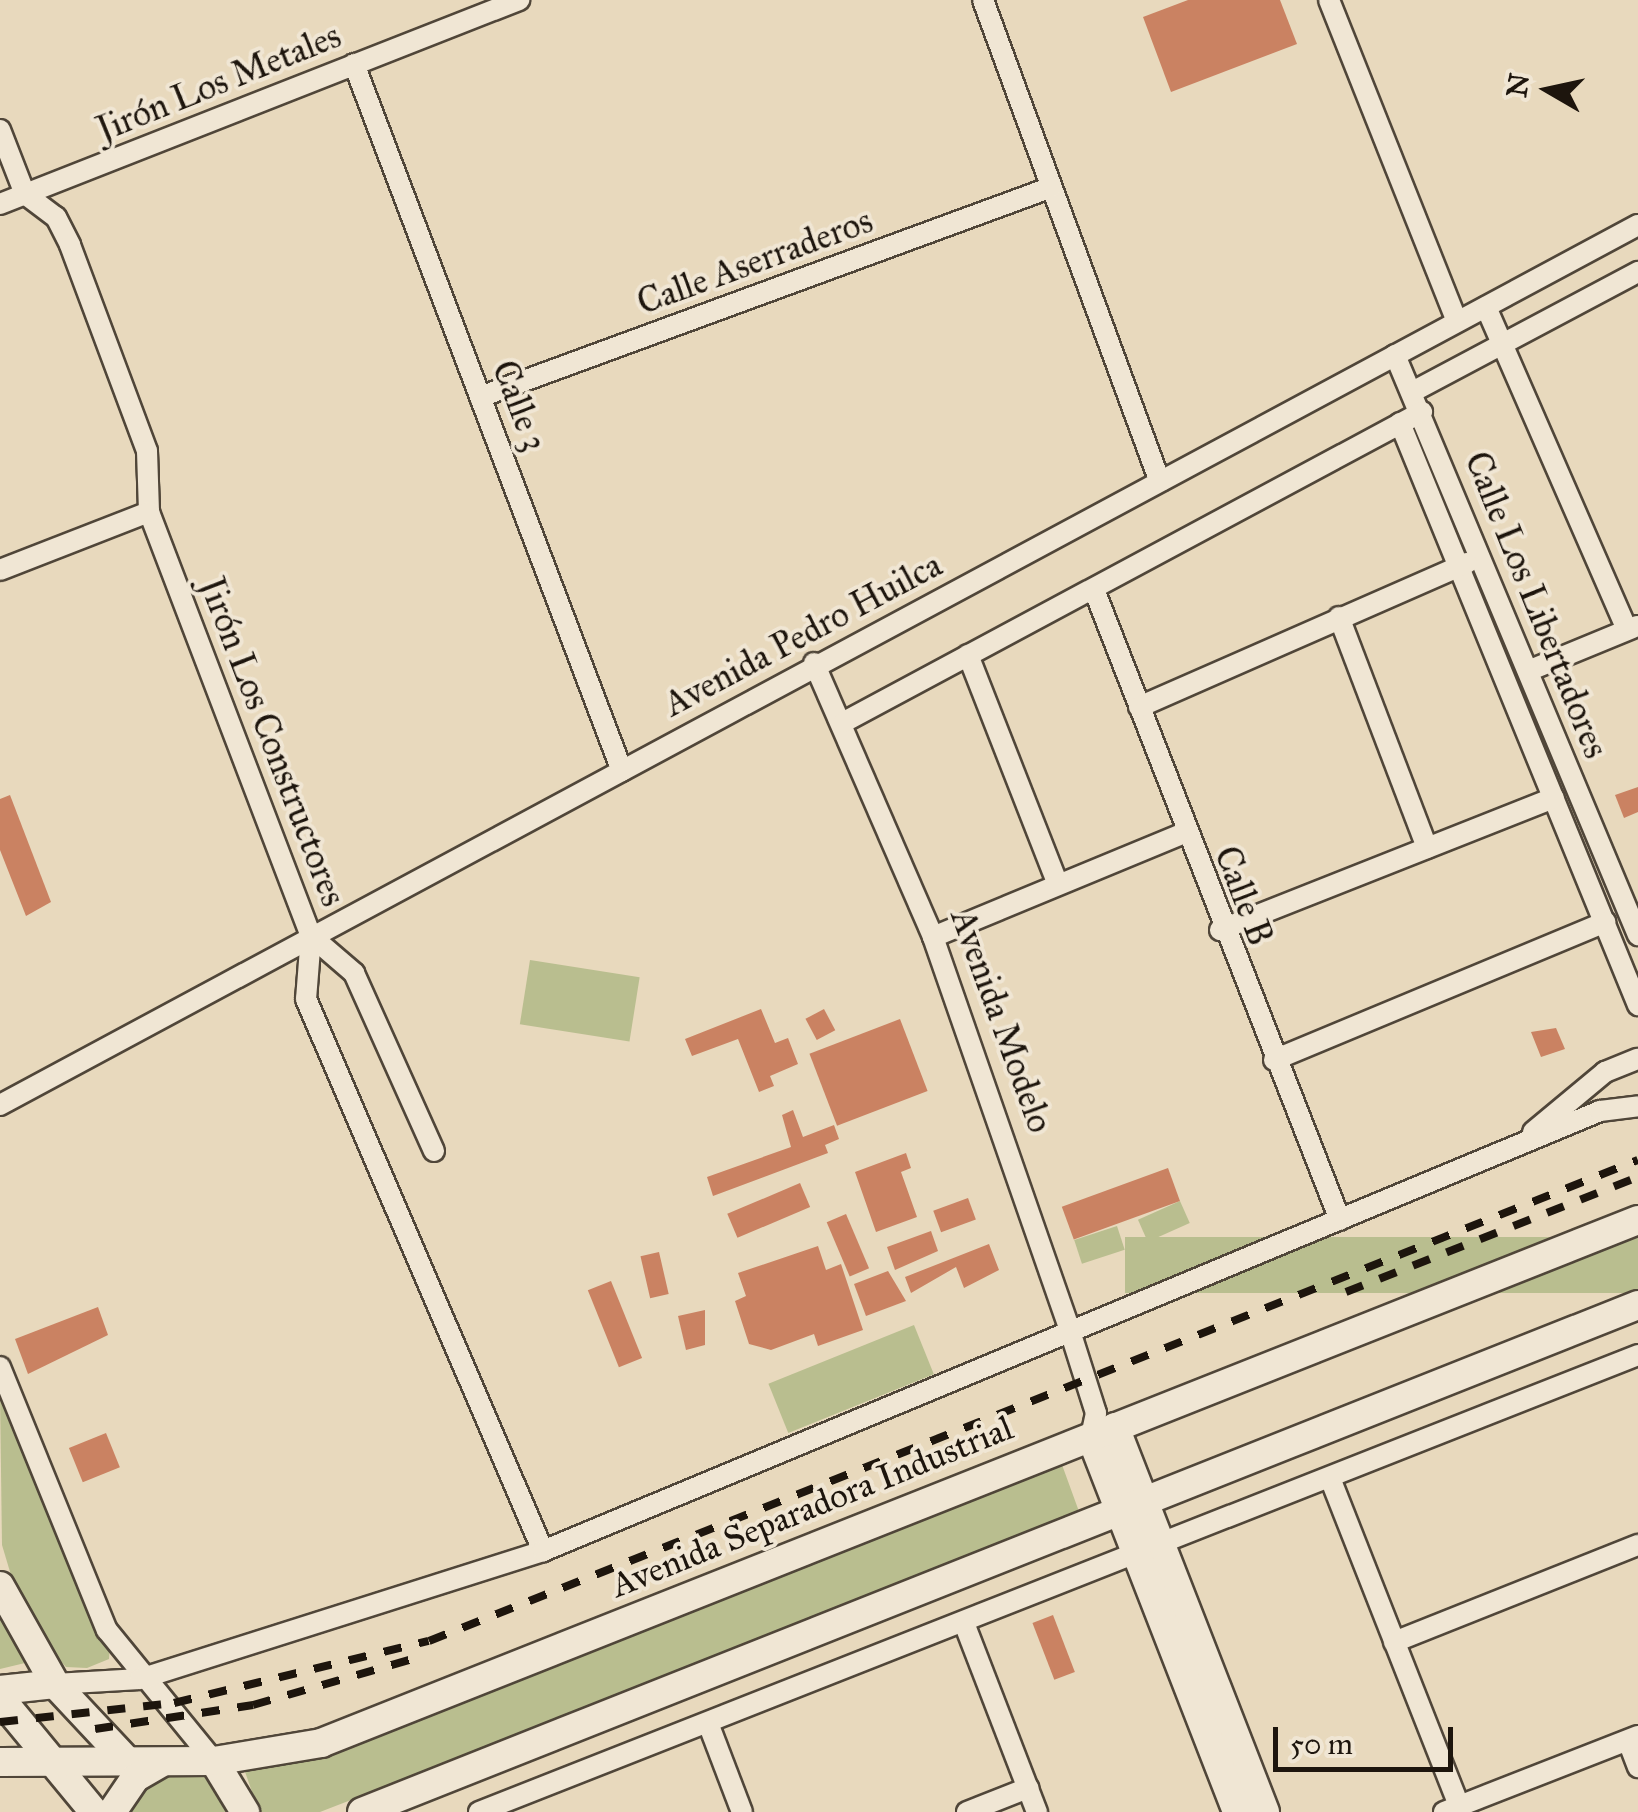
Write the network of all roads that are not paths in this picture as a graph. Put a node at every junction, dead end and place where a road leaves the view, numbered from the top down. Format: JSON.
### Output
{"nodes":[{"id":1,"x":518,"y":0,"type":"edge"},
{"id":2,"x":983,"y":0,"type":"edge"},
{"id":3,"x":1329,"y":0,"type":"edge"},
{"id":4,"x":354,"y":64,"type":"junction"},
{"id":5,"x":0,"y":130,"type":"edge"},
{"id":6,"x":1052,"y":187,"type":"junction"},
{"id":7,"x":25,"y":194,"type":"junction"},
{"id":8,"x":0,"y":204,"type":"edge"},
{"id":9,"x":1635,"y":234,"type":"edge"},
{"id":10,"x":1638,"y":272,"type":"edge"},
{"id":11,"x":1486,"y":307,"type":"junction"},
{"id":12,"x":1457,"y":321,"type":"junction"},
{"id":13,"x":1505,"y":343,"type":"junction"},
{"id":14,"x":1396,"y":355,"type":"junction"},
{"id":15,"x":1414,"y":391,"type":"junction"},
{"id":16,"x":480,"y":397,"type":"junction"},
{"id":17,"x":1422,"y":412,"type":"junction"},
{"id":18,"x":1400,"y":423,"type":"junction"},
{"id":19,"x":1160,"y":482,"type":"junction"},
{"id":20,"x":149,"y":512,"type":"junction"},
{"id":21,"x":1481,"y":556,"type":"junction"},
{"id":22,"x":1458,"y":567,"type":"junction"},
{"id":23,"x":0,"y":570,"type":"edge"},
{"id":24,"x":1096,"y":592,"type":"junction"},
{"id":25,"x":1339,"y":617,"type":"junction"},
{"id":26,"x":1632,"y":628,"type":"edge"},
{"id":27,"x":968,"y":656,"type":"junction"},
{"id":28,"x":814,"y":663,"type":"junction"},
{"id":29,"x":1528,"y":671,"type":"junction"},
{"id":30,"x":1139,"y":707,"type":"junction"},
{"id":31,"x":844,"y":722,"type":"junction"},
{"id":32,"x":622,"y":771,"type":"junction"},
{"id":33,"x":1554,"y":798,"type":"junction"},
{"id":34,"x":1184,"y":834,"type":"junction"},
{"id":35,"x":1428,"y":848,"type":"junction"},
{"id":36,"x":1057,"y":882,"type":"junction"},
{"id":37,"x":1606,"y":922,"type":"junction"},
{"id":38,"x":1220,"y":930,"type":"junction"},
{"id":39,"x":311,"y":936,"type":"junction"},
{"id":40,"x":933,"y":936,"type":"junction"},
{"id":41,"x":1638,"y":936,"type":"edge"},
{"id":42,"x":1638,"y":1005,"type":"edge"},
{"id":43,"x":1638,"y":1059,"type":"edge"},
{"id":44,"x":1274,"y":1060,"type":"junction"},
{"id":45,"x":0,"y":1105,"type":"edge"},
{"id":46,"x":1638,"y":1106,"type":"edge"},
{"id":47,"x":1516,"y":1146,"type":"junction"},
{"id":48,"x":434,"y":1151,"type":"dead end"},
{"id":49,"x":1340,"y":1220,"type":"junction"},
{"id":50,"x":1638,"y":1220,"type":"edge"},
{"id":51,"x":1638,"y":1305,"type":"edge"},
{"id":52,"x":1070,"y":1331,"type":"junction"},
{"id":53,"x":1638,"y":1355,"type":"edge"},
{"id":54,"x":0,"y":1367,"type":"edge"},
{"id":55,"x":1101,"y":1426,"type":"junction"},
{"id":56,"x":1330,"y":1478,"type":"junction"},
{"id":57,"x":1130,"y":1508,"type":"junction"},
{"id":58,"x":1638,"y":1545,"type":"edge"},
{"id":59,"x":1148,"y":1550,"type":"junction"},
{"id":60,"x":544,"y":1551,"type":"junction"},
{"id":61,"x":0,"y":1586,"type":"edge"},
{"id":62,"x":964,"y":1624,"type":"junction"},
{"id":63,"x":1394,"y":1642,"type":"junction"},
{"id":64,"x":140,"y":1679,"type":"junction"},
{"id":65,"x":55,"y":1684,"type":"junction"},
{"id":66,"x":0,"y":1690,"type":"edge"},
{"id":67,"x":0,"y":1698,"type":"edge"},
{"id":68,"x":708,"y":1723,"type":"junction"},
{"id":69,"x":1633,"y":1739,"type":"edge"},
{"id":70,"x":126,"y":1760,"type":"junction"},
{"id":71,"x":169,"y":1760,"type":"junction"},
{"id":72,"x":214,"y":1761,"type":"junction"},
{"id":73,"x":0,"y":1762,"type":"edge"},
{"id":74,"x":54,"y":1764,"type":"junction"},
{"id":75,"x":1638,"y":1767,"type":"edge"},
{"id":76,"x":1028,"y":1788,"type":"junction"},
{"id":77,"x":1452,"y":1809,"type":"edge"},
{"id":78,"x":94,"y":1812,"type":"edge"},
{"id":79,"x":112,"y":1812,"type":"edge"},
{"id":80,"x":244,"y":1812,"type":"edge"},
{"id":81,"x":362,"y":1812,"type":"edge"},
{"id":82,"x":478,"y":1812,"type":"edge"},
{"id":83,"x":742,"y":1812,"type":"edge"},
{"id":84,"x":967,"y":1812,"type":"edge"},
{"id":85,"x":1037,"y":1812,"type":"edge"},
{"id":86,"x":1237,"y":1812,"type":"edge"},
{"id":87,"x":1265,"y":1812,"type":"edge"}],
"edges":[{"from":1,"to":4,"type":"street","name":"Jirón Los Metales"},
{"from":2,"to":6,"type":"street"},
{"from":3,"to":12,"type":"street"},
{"from":4,"to":7,"type":"street","name":"Jirón Los Metales"},
{"from":4,"to":16,"type":"street","name":"Calle 3"},
{"from":5,"to":7,"type":"street","name":"Jirón Los Constructores"},
{"from":6,"to":16,"type":"street","name":"Calle Aserraderos"},
{"from":6,"to":19,"type":"street"},
{"from":7,"to":8,"type":"street","name":"Jirón Los Metales"},
{"from":7,"to":20,"type":"street","name":"Jirón Los Constructores"},
{"from":9,"to":11,"type":"street","name":"Avenida Pedro Huilca"},
{"from":10,"to":13,"type":"street"},
{"from":11,"to":12,"type":"street","name":"Avenida Pedro Huilca"},
{"from":11,"to":13,"type":"street"},
{"from":12,"to":14,"type":"street","name":"Avenida Pedro Huilca"},
{"from":13,"to":15,"type":"street"},
{"from":13,"to":26,"type":"street"},
{"from":14,"to":15,"type":"street","name":"Calle Los Libertadores"},
{"from":14,"to":19,"type":"street","name":"Avenida Pedro Huilca"},
{"from":15,"to":17,"type":"street","name":"Calle Los Libertadores"},
{"from":16,"to":32,"type":"street","name":"Calle 3"},
{"from":17,"to":18,"type":"street"},
{"from":17,"to":21,"type":"street","name":"Calle Los Libertadores"},
{"from":18,"to":22,"type":"street","name":"Calle Los Libertadores"},
{"from":18,"to":24,"type":"street"},
{"from":19,"to":28,"type":"street","name":"Avenida Pedro Huilca"},
{"from":20,"to":23,"type":"street"},
{"from":20,"to":39,"type":"street","name":"Jirón Los Constructores"},
{"from":21,"to":22,"type":"street"},
{"from":21,"to":29,"type":"street","name":"Calle Los Libertadores"},
{"from":22,"to":25,"type":"street"},
{"from":22,"to":33,"type":"street","name":"Calle Los Libertadores"},
{"from":24,"to":27,"type":"street"},
{"from":24,"to":30,"type":"street","name":"Calle B"},
{"from":25,"to":30,"type":"street"},
{"from":25,"to":35,"type":"street"},
{"from":26,"to":29,"type":"street"},
{"from":27,"to":31,"type":"street"},
{"from":27,"to":36,"type":"street"},
{"from":28,"to":31,"type":"street","name":"Avenida Modelo"},
{"from":28,"to":32,"type":"street","name":"Avenida Pedro Huilca"},
{"from":29,"to":41,"type":"street","name":"Calle Los Libertadores"},
{"from":30,"to":34,"type":"street","name":"Calle B"},
{"from":31,"to":40,"type":"street","name":"Avenida Modelo"},
{"from":32,"to":39,"type":"street","name":"Avenida Pedro Huilca"},
{"from":33,"to":35,"type":"street"},
{"from":33,"to":37,"type":"street","name":"Calle Los Libertadores"},
{"from":34,"to":36,"type":"street"},
{"from":34,"to":38,"type":"street","name":"Calle B"},
{"from":35,"to":38,"type":"street"},
{"from":36,"to":40,"type":"street"},
{"from":37,"to":42,"type":"street","name":"Calle Los Libertadores"},
{"from":37,"to":44,"type":"street"},
{"from":38,"to":44,"type":"street","name":"Calle B"},
{"from":39,"to":45,"type":"street","name":"Avenida Pedro Huilca"},
{"from":39,"to":48,"type":"street"},
{"from":39,"to":60,"type":"street","name":"Jirón Los Constructores"},
{"from":40,"to":52,"type":"street","name":"Avenida Modelo"},
{"from":43,"to":47,"type":"street","name":"Avenida Separadora Industrial"},
{"from":44,"to":49,"type":"street","name":"Calle B"},
{"from":46,"to":47,"type":"street","name":"Avenida Separadora Industrial"},
{"from":47,"to":49,"type":"street","name":"Avenida Separadora Industrial"},
{"from":49,"to":52,"type":"street","name":"Avenida Separadora Industrial"},
{"from":50,"to":55,"type":"main road","name":"Avenida Separadora Industrial"},
{"from":51,"to":57,"type":"main road"},
{"from":52,"to":55,"type":"street","name":"Avenida Modelo"},
{"from":52,"to":60,"type":"street","name":"Avenida Separadora Industrial"},
{"from":53,"to":56,"type":"street"},
{"from":54,"to":64,"type":"street"},
{"from":55,"to":57,"type":"main road","name":"Avenida Modelo"},
{"from":55,"to":72,"type":"main road","name":"Avenida Separadora Industrial"},
{"from":56,"to":59,"type":"street"},
{"from":56,"to":63,"type":"street"},
{"from":57,"to":59,"type":"main road","name":"Avenida Modelo"},
{"from":57,"to":81,"type":"main road"},
{"from":58,"to":63,"type":"street"},
{"from":59,"to":62,"type":"street"},
{"from":59,"to":86,"type":"main road","name":"Avenida Modelo"},
{"from":59,"to":87,"type":"main road","name":"Avenida Modelo"},
{"from":60,"to":64,"type":"street","name":"Avenida Separadora Industrial"},
{"from":61,"to":65,"type":"main road"},
{"from":62,"to":68,"type":"street"},
{"from":62,"to":76,"type":"street"},
{"from":63,"to":77,"type":"street"},
{"from":64,"to":65,"type":"street","name":"Avenida Separadora Industrial"},
{"from":64,"to":72,"type":"street"},
{"from":65,"to":66,"type":"main road"},
{"from":65,"to":70,"type":"main road"},
{"from":67,"to":74,"type":"main road"},
{"from":68,"to":82,"type":"street"},
{"from":68,"to":83,"type":"street"},
{"from":69,"to":75,"type":"street"},
{"from":69,"to":77,"type":"street"},
{"from":70,"to":71,"type":"main road","name":"Avenida Separadora Industrial"},
{"from":70,"to":74,"type":"main road","name":"Avenida Separadora Industrial"},
{"from":71,"to":72,"type":"main road","name":"Avenida Separadora Industrial"},
{"from":71,"to":79,"type":"main road"},
{"from":72,"to":80,"type":"main road"},
{"from":73,"to":74,"type":"main road","name":"Avenida Separadora Industrial"},
{"from":74,"to":78,"type":"main road"},
{"from":76,"to":84,"type":"street"},
{"from":76,"to":85,"type":"street"}]}
